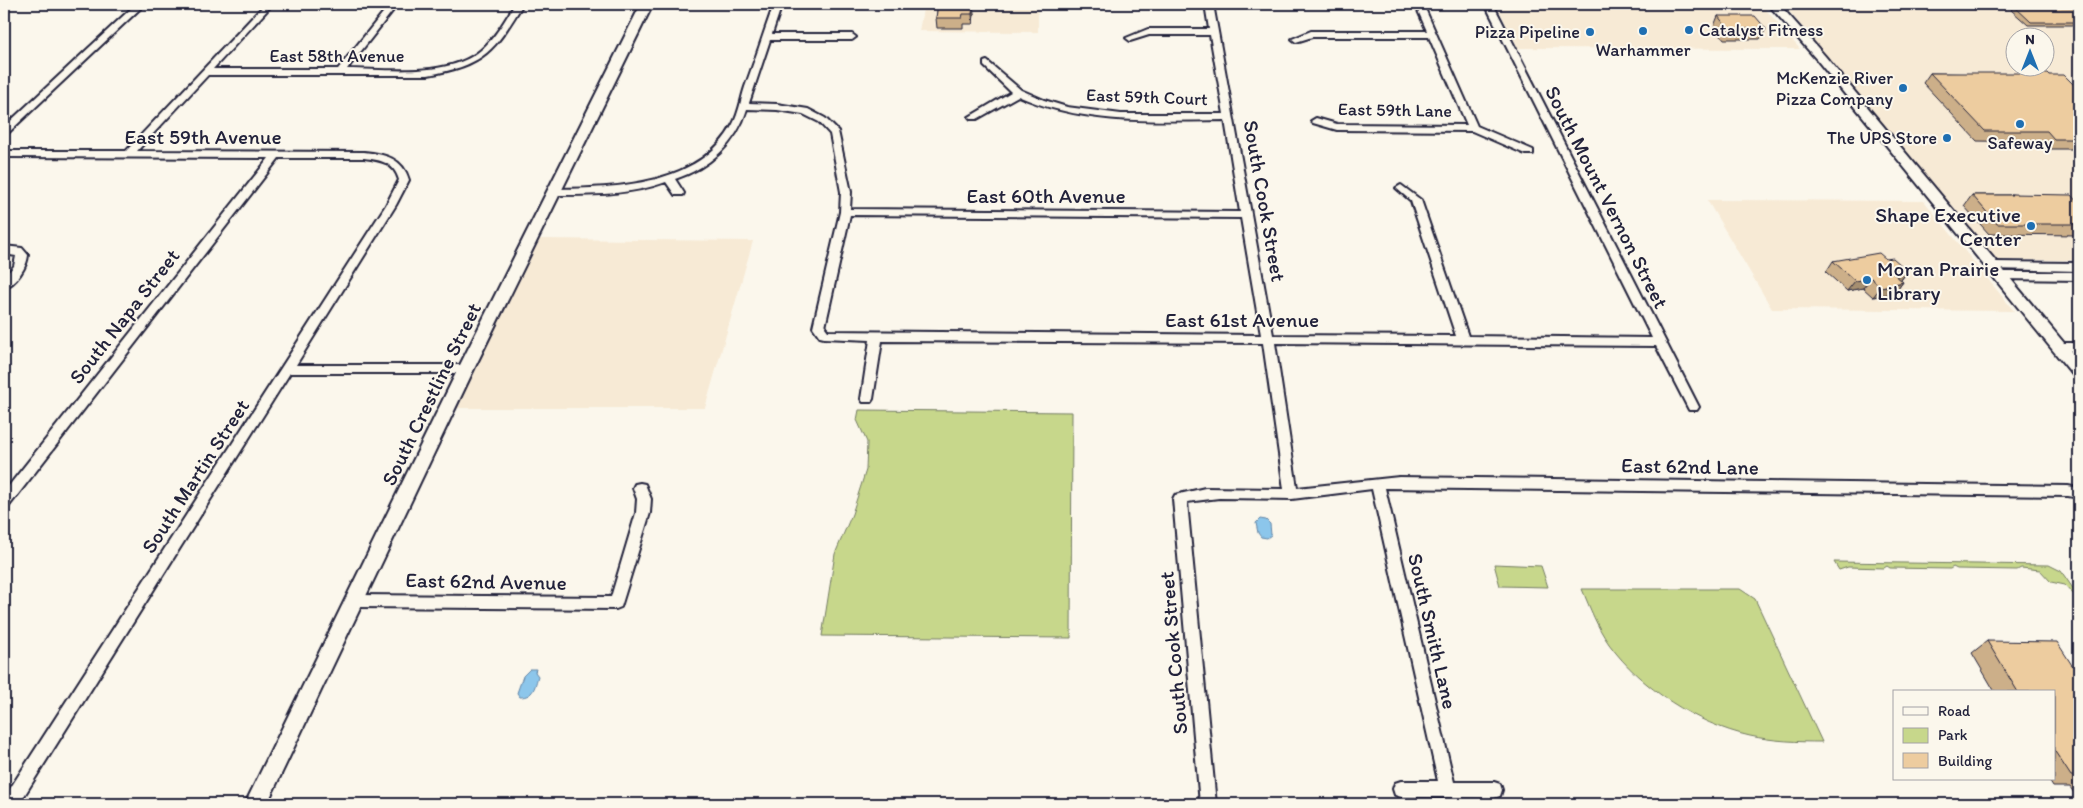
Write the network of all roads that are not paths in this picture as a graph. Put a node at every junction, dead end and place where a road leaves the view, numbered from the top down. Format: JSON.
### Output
{"nodes":[{"id":1,"x":142,"y":4,"type":"edge"},
{"id":2,"x":269,"y":4,"type":"edge"},
{"id":3,"x":394,"y":4,"type":"edge"},
{"id":4,"x":519,"y":4,"type":"edge"},
{"id":5,"x":647,"y":4,"type":"edge"},
{"id":6,"x":778,"y":4,"type":"edge"},
{"id":7,"x":1210,"y":4,"type":"edge"},
{"id":8,"x":1419,"y":4,"type":"edge"},
{"id":9,"x":1489,"y":4,"type":"edge"},
{"id":10,"x":1773,"y":4,"type":"edge"},
{"id":11,"x":1214,"y":32,"type":"junction"},
{"id":12,"x":1432,"y":34,"type":"junction"},
{"id":13,"x":767,"y":37,"type":"junction"},
{"id":14,"x":852,"y":37,"type":"dead end"},
{"id":15,"x":1130,"y":38,"type":"dead end"},
{"id":16,"x":1296,"y":39,"type":"dead end"},
{"id":17,"x":987,"y":64,"type":"dead end"},
{"id":18,"x":206,"y":72,"type":"junction"},
{"id":19,"x":341,"y":72,"type":"junction"},
{"id":20,"x":1018,"y":92,"type":"junction"},
{"id":21,"x":744,"y":106,"type":"junction"},
{"id":22,"x":974,"y":117,"type":"dead end"},
{"id":23,"x":1229,"y":117,"type":"junction"},
{"id":24,"x":1316,"y":121,"type":"dead end"},
{"id":25,"x":1473,"y":128,"type":"junction"},
{"id":26,"x":4,"y":132,"type":"edge"},
{"id":27,"x":1528,"y":152,"type":"dead end"},
{"id":28,"x":4,"y":154,"type":"edge"},
{"id":29,"x":129,"y":154,"type":"junction"},
{"id":30,"x":276,"y":155,"type":"junction"},
{"id":31,"x":399,"y":167,"type":"joint"},
{"id":32,"x":669,"y":179,"type":"junction"},
{"id":33,"x":1401,"y":188,"type":"dead end"},
{"id":34,"x":554,"y":192,"type":"junction"},
{"id":35,"x":679,"y":193,"type":"dead end"},
{"id":36,"x":845,"y":212,"type":"junction"},
{"id":37,"x":1247,"y":215,"type":"junction"},
{"id":38,"x":4,"y":250,"type":"edge"},
{"id":39,"x":2079,"y":267,"type":"edge"},
{"id":40,"x":1998,"y":271,"type":"junction"},
{"id":41,"x":2079,"y":276,"type":"edge"},
{"id":42,"x":4,"y":284,"type":"edge"},
{"id":43,"x":877,"y":336,"type":"junction"},
{"id":44,"x":1268,"y":339,"type":"junction"},
{"id":45,"x":1463,"y":340,"type":"junction"},
{"id":46,"x":1659,"y":342,"type":"junction"},
{"id":47,"x":2060,"y":347,"type":"junction"},
{"id":48,"x":2079,"y":347,"type":"edge"},
{"id":49,"x":287,"y":368,"type":"junction"},
{"id":50,"x":466,"y":370,"type":"junction"},
{"id":51,"x":2079,"y":371,"type":"edge"},
{"id":52,"x":867,"y":399,"type":"dead end"},
{"id":53,"x":1693,"y":407,"type":"dead end"},
{"id":54,"x":1377,"y":483,"type":"junction"},
{"id":55,"x":640,"y":488,"type":"dead end"},
{"id":56,"x":2075,"y":491,"type":"edge"},
{"id":57,"x":1291,"y":494,"type":"junction"},
{"id":58,"x":4,"y":502,"type":"edge"},
{"id":59,"x":356,"y":601,"type":"junction"},
{"id":60,"x":1401,"y":788,"type":"dead end"},
{"id":61,"x":1448,"y":789,"type":"junction"},
{"id":62,"x":1494,"y":790,"type":"dead end"},
{"id":63,"x":10,"y":804,"type":"edge"},
{"id":64,"x":256,"y":804,"type":"edge"},
{"id":65,"x":1208,"y":804,"type":"edge"}],
"edges":[{"from":1,"to":26,"type":"street"},
{"from":2,"to":18,"type":"street"},
{"from":3,"to":19,"type":"street"},
{"from":4,"to":19,"type":"street","name":"East 58th Avenue"},
{"from":5,"to":34,"type":"street","name":"South Crestline Street"},
{"from":6,"to":13,"type":"street"},
{"from":7,"to":11,"type":"street","name":"South Cook Street"},
{"from":8,"to":12,"type":"street"},
{"from":9,"to":46,"type":"street","name":"South Mount Vernon Street"},
{"from":10,"to":40,"type":"street"},
{"from":11,"to":15,"type":"street"},
{"from":11,"to":23,"type":"street","name":"South Cook Street"},
{"from":12,"to":16,"type":"street"},
{"from":12,"to":25,"type":"street"},
{"from":13,"to":14,"type":"street"},
{"from":13,"to":21,"type":"street"},
{"from":17,"to":20,"type":"street","name":"East 59th Court"},
{"from":18,"to":19,"type":"street","name":"East 58th Avenue"},
{"from":18,"to":29,"type":"street"},
{"from":20,"to":22,"type":"street"},
{"from":20,"to":23,"type":"street","name":"East 59th Court"},
{"from":21,"to":32,"type":"street"},
{"from":21,"to":36,"type":"street"},
{"from":23,"to":37,"type":"street","name":"South Cook Street"},
{"from":24,"to":25,"type":"street","name":"East 59th Lane"},
{"from":25,"to":27,"type":"street"},
{"from":28,"to":29,"type":"street","name":"East 59th Avenue"},
{"from":29,"to":30,"type":"street","name":"East 59th Avenue"},
{"from":30,"to":31,"type":"street","name":"East 59th Avenue"},
{"from":30,"to":58,"type":"street","name":"South Napa Street"},
{"from":31,"to":49,"type":"street","name":"South Martin Street"},
{"from":32,"to":34,"type":"street"},
{"from":32,"to":35,"type":"street"},
{"from":33,"to":45,"type":"street"},
{"from":34,"to":50,"type":"street","name":"South Crestline Street"},
{"from":36,"to":37,"type":"street","name":"East 60th Avenue"},
{"from":36,"to":43,"type":"street","name":"East 61st Avenue"},
{"from":37,"to":44,"type":"street","name":"South Cook Street"},
{"from":38,"to":42,"type":"street"},
{"from":39,"to":40,"type":"street"},
{"from":40,"to":41,"type":"street"},
{"from":40,"to":47,"type":"street"},
{"from":43,"to":44,"type":"street","name":"East 61st Avenue"},
{"from":43,"to":52,"type":"street"},
{"from":44,"to":45,"type":"street","name":"East 61st Avenue"},
{"from":44,"to":57,"type":"street","name":"South Cook Street"},
{"from":45,"to":46,"type":"street","name":"East 61st Avenue"},
{"from":46,"to":53,"type":"street","name":"South Mount Vernon Street"},
{"from":47,"to":48,"type":"street"},
{"from":47,"to":51,"type":"street"},
{"from":49,"to":50,"type":"street"},
{"from":49,"to":63,"type":"street","name":"South Martin Street"},
{"from":50,"to":59,"type":"street","name":"South Crestline Street"},
{"from":54,"to":56,"type":"street","name":"East 62nd Lane"},
{"from":54,"to":57,"type":"street","name":"East 62nd Lane"},
{"from":54,"to":61,"type":"street","name":"South Smith Lane"},
{"from":55,"to":59,"type":"street","name":"East 62nd Avenue"},
{"from":57,"to":65,"type":"street","name":"South Cook Street"},
{"from":59,"to":64,"type":"street","name":"South Crestline Street"},
{"from":60,"to":61,"type":"street"},
{"from":61,"to":62,"type":"street"}]}
